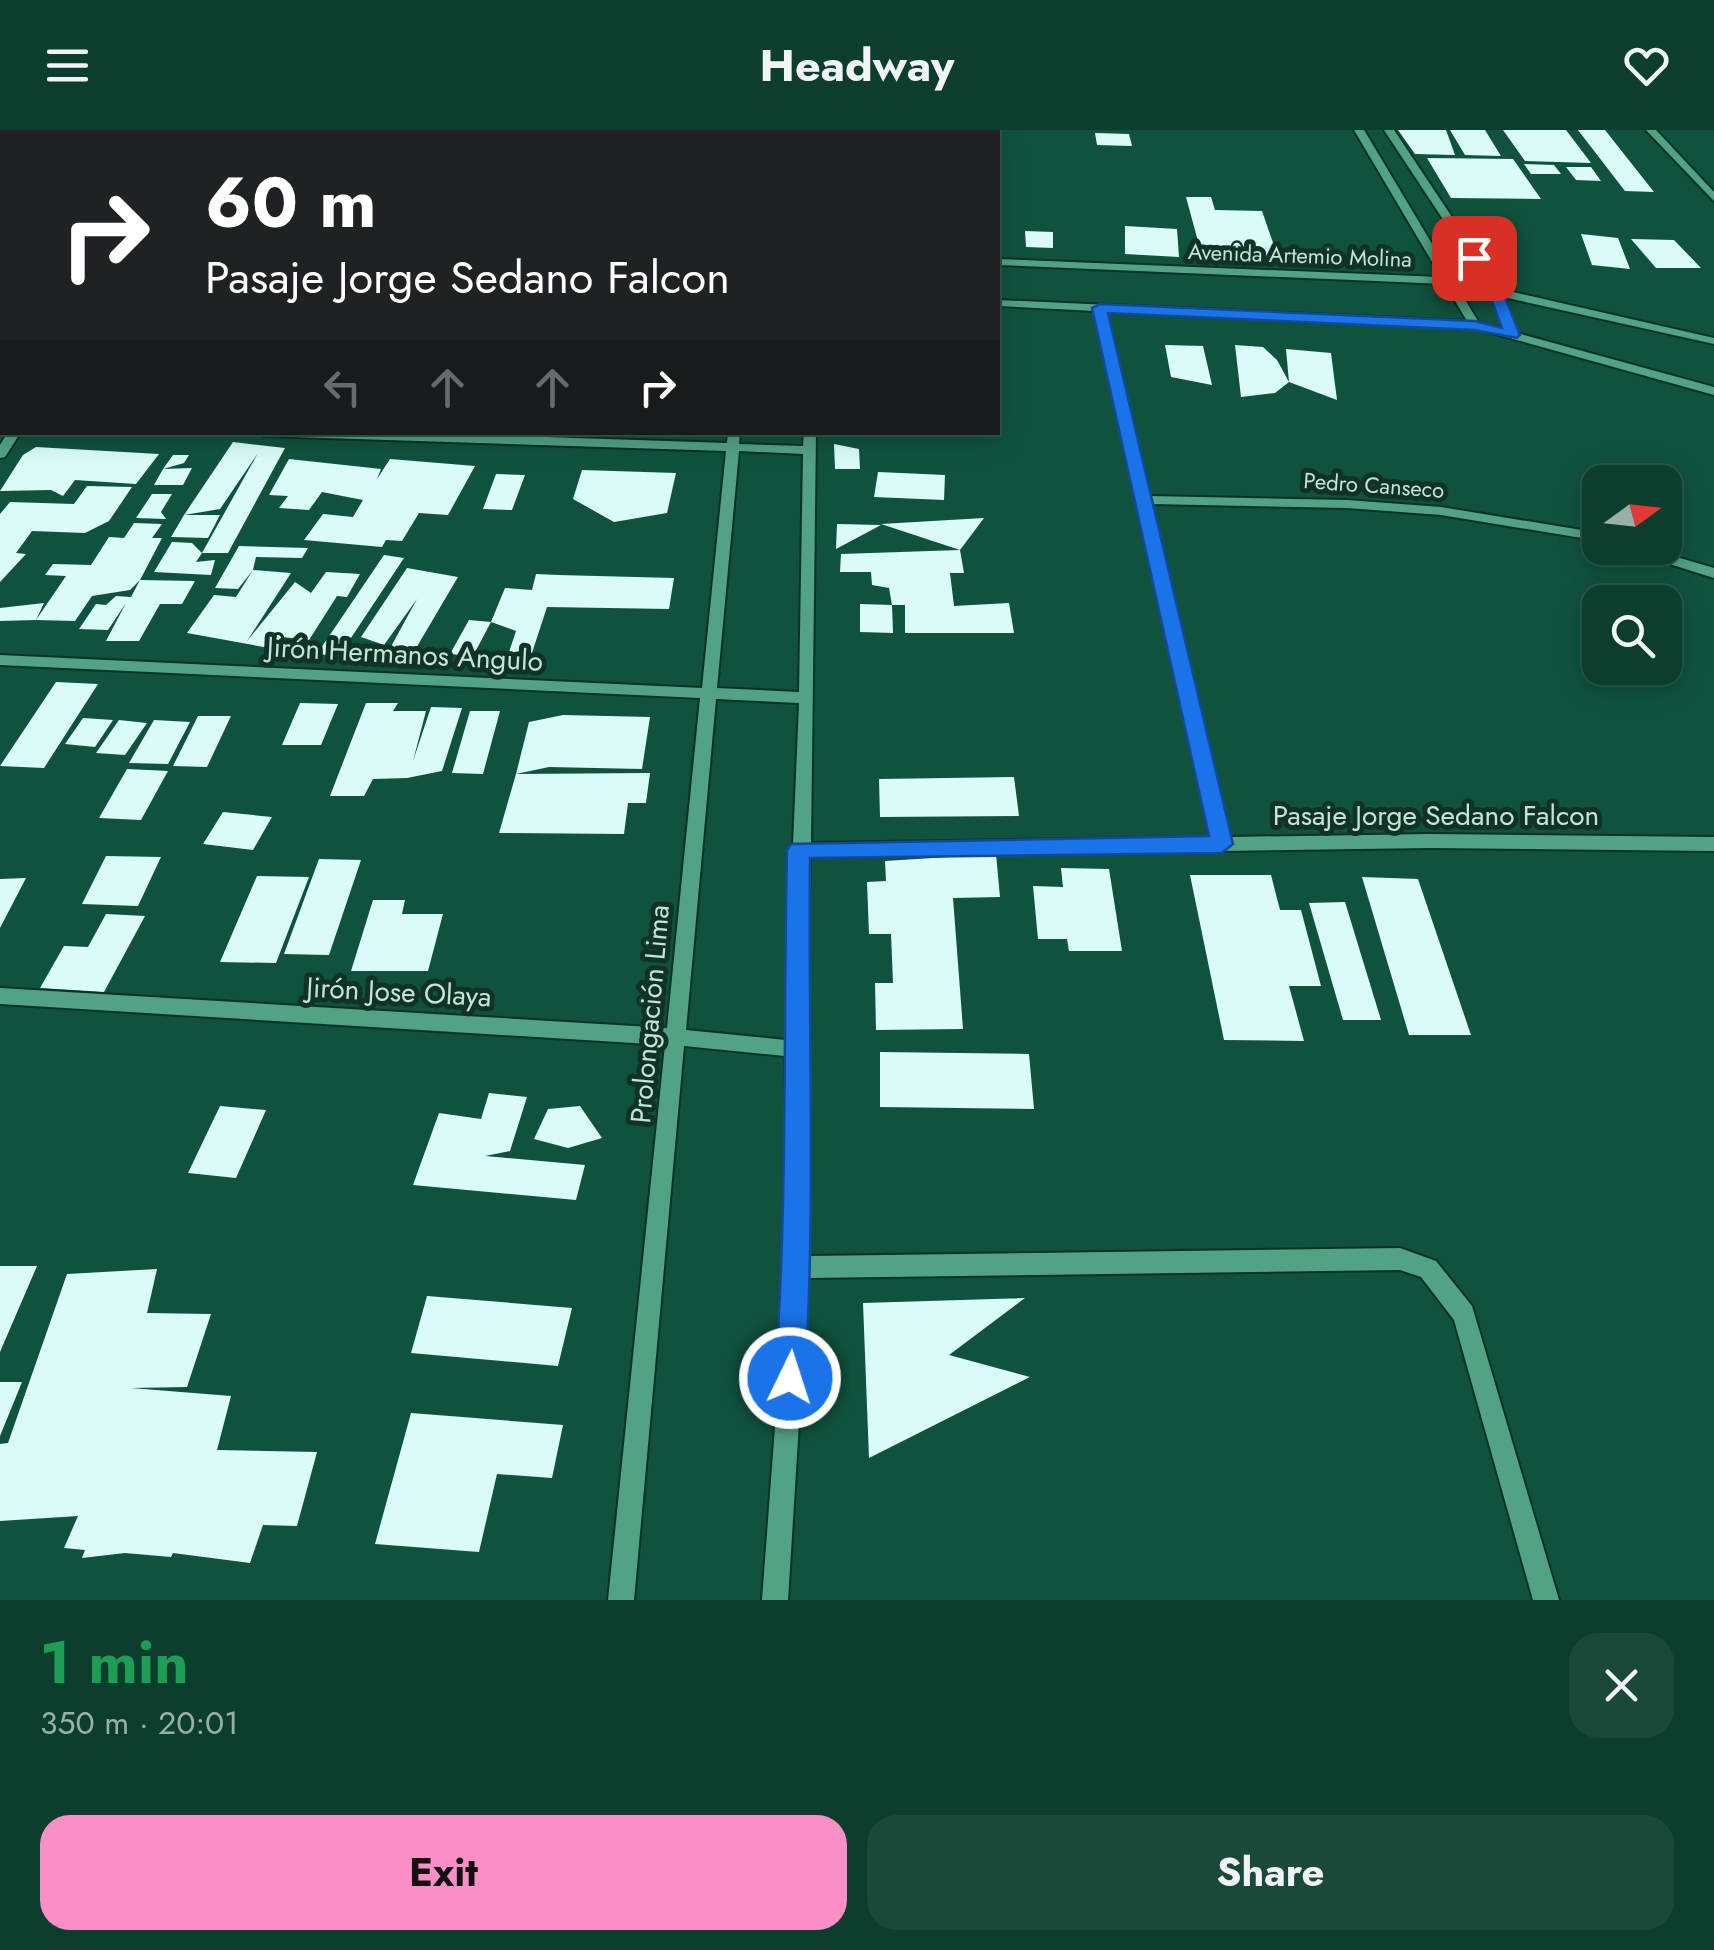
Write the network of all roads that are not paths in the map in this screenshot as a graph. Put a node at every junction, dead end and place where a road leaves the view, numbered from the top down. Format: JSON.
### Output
{"nodes":[{"id":1,"x":1359,"y":130,"type":"edge"},
{"id":2,"x":1389,"y":130,"type":"edge"},
{"id":3,"x":1651,"y":130,"type":"edge"},
{"id":4,"x":1712,"y":196,"type":"edge"},
{"id":5,"x":1000,"y":262,"type":"edge"},
{"id":6,"x":1449,"y":281,"type":"junction"},
{"id":7,"x":1495,"y":290,"type":"junction"},
{"id":8,"x":1000,"y":303,"type":"edge"},
{"id":9,"x":1100,"y":308,"type":"junction"},
{"id":10,"x":1475,"y":325,"type":"junction"},
{"id":11,"x":1512,"y":335,"type":"junction"},
{"id":12,"x":1714,"y":341,"type":"edge"},
{"id":13,"x":1714,"y":390,"type":"edge"},
{"id":14,"x":440,"y":435,"type":"edge"},
{"id":15,"x":733,"y":440,"type":"edge"},
{"id":16,"x":810,"y":441,"type":"edge"},
{"id":17,"x":1144,"y":500,"type":"junction"},
{"id":18,"x":1582,"y":534,"type":"edge"},
{"id":19,"x":1682,"y":562,"type":"edge"},
{"id":20,"x":1714,"y":572,"type":"edge"},
{"id":21,"x":0,"y":660,"type":"edge"},
{"id":22,"x":709,"y":694,"type":"junction"},
{"id":23,"x":807,"y":698,"type":"junction"},
{"id":24,"x":1222,"y":844,"type":"junction"},
{"id":25,"x":1714,"y":844,"type":"edge"},
{"id":26,"x":799,"y":850,"type":"junction"},
{"id":27,"x":0,"y":996,"type":"edge"},
{"id":28,"x":676,"y":1036,"type":"junction"},
{"id":29,"x":795,"y":1050,"type":"junction"},
{"id":30,"x":798,"y":1267,"type":"junction"},
{"id":31,"x":621,"y":1600,"type":"edge"},
{"id":32,"x":776,"y":1600,"type":"edge"},
{"id":33,"x":1546,"y":1600,"type":"edge"}],
"edges":[{"from":1,"to":6,"type":"street"},
{"from":2,"to":7,"type":"street"},
{"from":3,"to":4,"type":"street"},
{"from":5,"to":6,"type":"street","name":"Avenida Artemio Molina"},
{"from":6,"to":7,"type":"street","name":"Avenida Artemio Molina"},
{"from":6,"to":10,"type":"street"},
{"from":7,"to":11,"type":"street"},
{"from":7,"to":12,"type":"street","name":"Avenida Artemio Molina"},
{"from":8,"to":9,"type":"street"},
{"from":9,"to":10,"type":"street"},
{"from":9,"to":17,"type":"street"},
{"from":10,"to":11,"type":"street"},
{"from":11,"to":13,"type":"street"},
{"from":14,"to":15,"type":"street"},
{"from":15,"to":16,"type":"street"},
{"from":15,"to":22,"type":"street","name":"Prolongación Lima"},
{"from":16,"to":23,"type":"street"},
{"from":17,"to":18,"type":"street","name":"Pedro Canseco"},
{"from":17,"to":24,"type":"street"},
{"from":19,"to":20,"type":"street"},
{"from":21,"to":22,"type":"street","name":"Jirón Hermanos Angulo"},
{"from":22,"to":23,"type":"street","name":"Jirón Hermanos Angulo"},
{"from":22,"to":28,"type":"street","name":"Prolongación Lima"},
{"from":23,"to":26,"type":"street"},
{"from":24,"to":25,"type":"street","name":"Pasaje Jorge Sedano Falcon"},
{"from":24,"to":26,"type":"street","name":"Pasaje Jorge Sedano Falcon"},
{"from":26,"to":29,"type":"street"},
{"from":27,"to":28,"type":"street","name":"Jirón Jose Olaya"},
{"from":28,"to":29,"type":"street","name":"Jirón Jose Olaya"},
{"from":28,"to":31,"type":"street","name":"Prolongación Lima"},
{"from":29,"to":30,"type":"street"},
{"from":30,"to":32,"type":"street"},
{"from":30,"to":33,"type":"street"}]}
